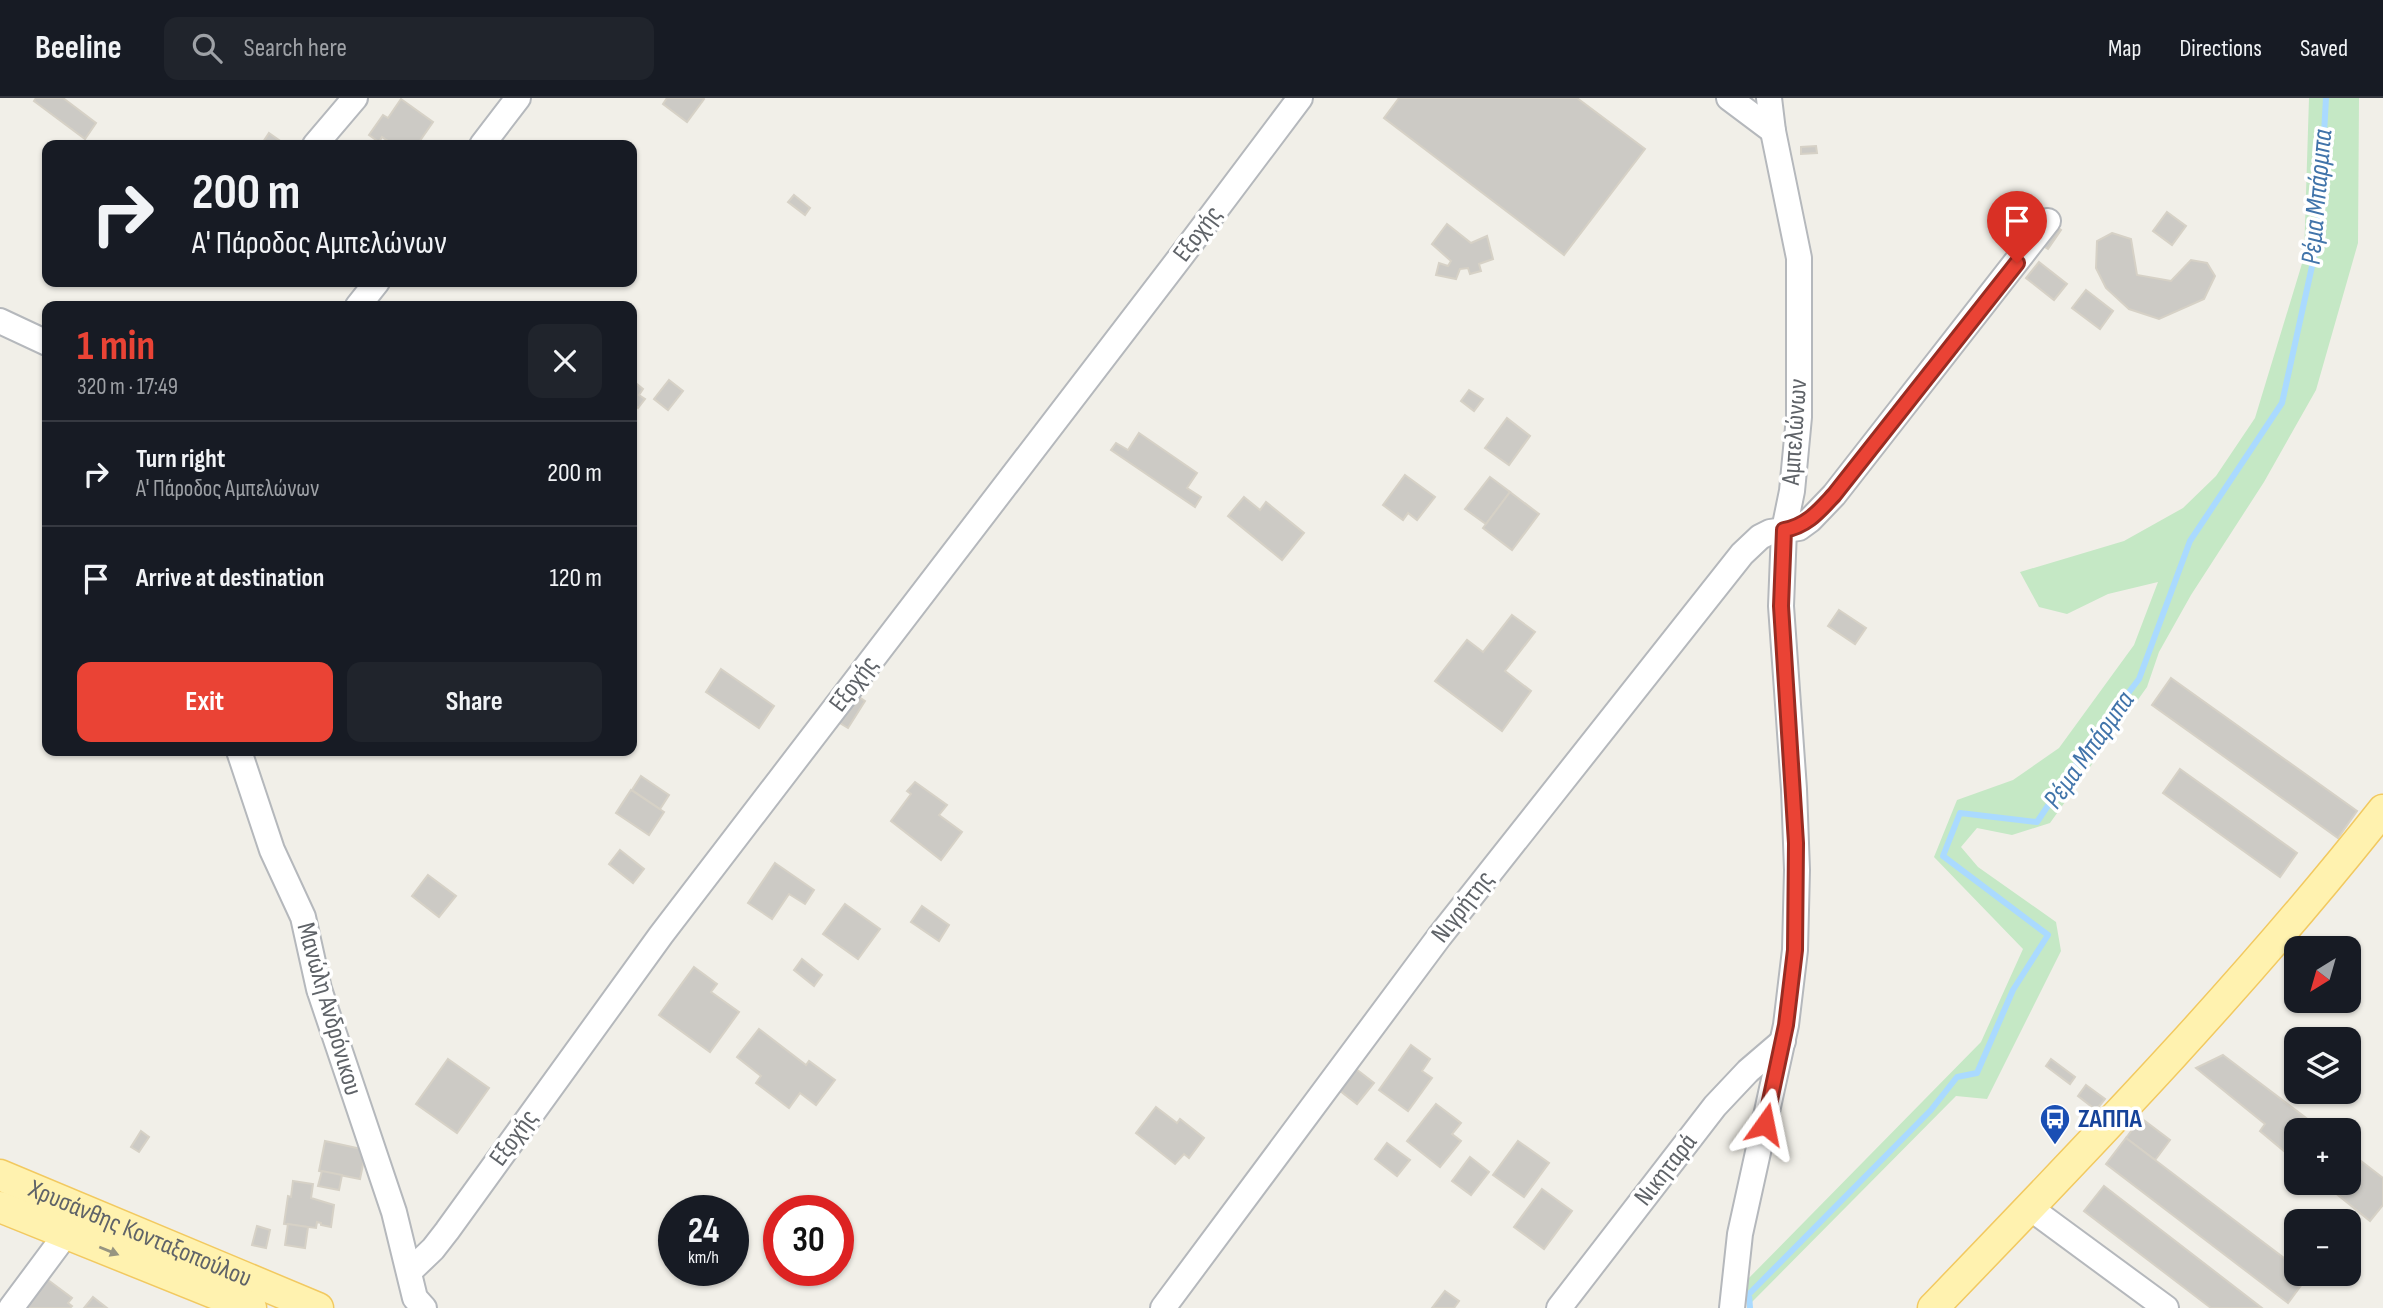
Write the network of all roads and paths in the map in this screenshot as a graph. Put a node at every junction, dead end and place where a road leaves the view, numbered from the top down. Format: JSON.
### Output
{"nodes":[{"id":1,"x":355,"y":98,"type":"edge"},
{"id":2,"x":518,"y":98,"type":"edge"},
{"id":3,"x":1300,"y":98,"type":"edge"},
{"id":4,"x":1729,"y":98,"type":"edge"},
{"id":5,"x":1769,"y":98,"type":"edge"},
{"id":6,"x":1773,"y":131,"type":"junction"},
{"id":7,"x":319,"y":140,"type":"edge"},
{"id":8,"x":486,"y":140,"type":"edge"},
{"id":9,"x":2048,"y":221,"type":"dead end"},
{"id":10,"x":373,"y":287,"type":"edge"},
{"id":11,"x":362,"y":301,"type":"edge"},
{"id":12,"x":0,"y":321,"type":"edge"},
{"id":13,"x":42,"y":341,"type":"edge"},
{"id":14,"x":1784,"y":530,"type":"junction"},
{"id":15,"x":240,"y":756,"type":"edge"},
{"id":16,"x":2383,"y":810,"type":"edge"},
{"id":17,"x":1783,"y":1041,"type":"junction"},
{"id":18,"x":0,"y":1175,"type":"edge"},
{"id":19,"x":0,"y":1207,"type":"edge"},
{"id":20,"x":2030,"y":1208,"type":"junction"},
{"id":21,"x":66,"y":1234,"type":"junction"},
{"id":22,"x":410,"y":1271,"type":"junction"},
{"id":23,"x":11,"y":1308,"type":"edge"},
{"id":24,"x":251,"y":1308,"type":"edge"},
{"id":25,"x":318,"y":1308,"type":"edge"},
{"id":26,"x":424,"y":1308,"type":"edge"},
{"id":27,"x":1163,"y":1308,"type":"edge"},
{"id":28,"x":1559,"y":1308,"type":"edge"},
{"id":29,"x":1731,"y":1308,"type":"edge"},
{"id":30,"x":1933,"y":1308,"type":"edge"},
{"id":31,"x":2166,"y":1308,"type":"edge"}],
"edges":[{"from":1,"to":7,"type":"street"},
{"from":2,"to":8,"type":"street"},
{"from":3,"to":22,"type":"street","name":"Εξοχής"},
{"from":4,"to":6,"type":"street"},
{"from":5,"to":6,"type":"street","name":"Αμπελώνων"},
{"from":6,"to":14,"type":"street","name":"Αμπελώνων"},
{"from":9,"to":14,"type":"street","name":"Νιγρήτης"},
{"from":10,"to":11,"type":"street"},
{"from":12,"to":13,"type":"street"},
{"from":14,"to":17,"type":"street","name":"Αμπελώνων"},
{"from":14,"to":27,"type":"street","name":"Νιγρήτης"},
{"from":15,"to":22,"type":"street","name":"Μανώλη Ανδρόνικου"},
{"from":16,"to":20,"type":"main road"},
{"from":17,"to":28,"type":"street","name":"Νικηταρά"},
{"from":17,"to":29,"type":"street","name":"Αμπελώνων"},
{"from":18,"to":25,"type":"main road","name":"Χρυσάνθης Κονταξοπούλου"},
{"from":19,"to":21,"type":"main road","name":"Χρυσάνθης Κονταξοπούλου"},
{"from":20,"to":30,"type":"main road"},
{"from":20,"to":31,"type":"street"},
{"from":21,"to":23,"type":"street"},
{"from":21,"to":24,"type":"main road","name":"Χρυσάνθης Κονταξοπούλου","one_way":true},
{"from":22,"to":26,"type":"street","name":"Μανώλη Ανδρόνικου"}]}
